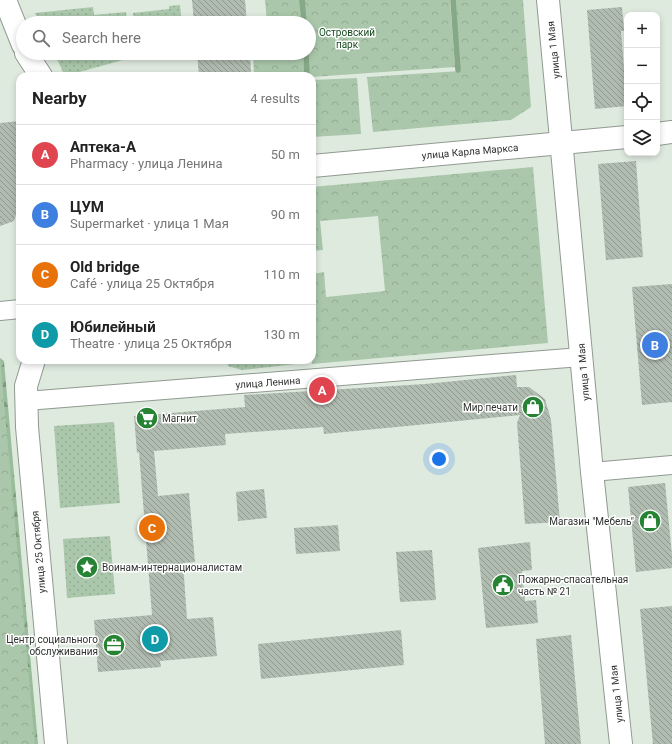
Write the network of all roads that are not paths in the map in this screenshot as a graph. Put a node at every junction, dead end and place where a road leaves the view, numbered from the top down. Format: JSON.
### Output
{"nodes":[{"id":1,"x":5,"y":0,"type":"edge"},
{"id":2,"x":548,"y":0,"type":"edge"},
{"id":3,"x":16,"y":28,"type":"edge"},
{"id":4,"x":28,"y":60,"type":"edge"},
{"id":5,"x":30,"y":60,"type":"edge"},
{"id":6,"x":33,"y":72,"type":"edge"},
{"id":7,"x":38,"y":72,"type":"edge"},
{"id":8,"x":672,"y":132,"type":"edge"},
{"id":9,"x":660,"y":134,"type":"edge"},
{"id":10,"x":624,"y":137,"type":"edge"},
{"id":11,"x":562,"y":142,"type":"junction"},
{"id":12,"x":316,"y":166,"type":"edge"},
{"id":13,"x":16,"y":309,"type":"edge"},
{"id":14,"x":0,"y":310,"type":"edge"},
{"id":15,"x":581,"y":357,"type":"junction"},
{"id":16,"x":34,"y":364,"type":"edge"},
{"id":17,"x":26,"y":401,"type":"junction"},
{"id":18,"x":672,"y":465,"type":"edge"},
{"id":19,"x":592,"y":472,"type":"junction"},
{"id":20,"x":56,"y":744,"type":"edge"},
{"id":21,"x":622,"y":744,"type":"edge"}],
"edges":[{"from":1,"to":3,"type":"street"},
{"from":2,"to":11,"type":"street","name":"улица 1 Мая"},
{"from":4,"to":6,"type":"street"},
{"from":5,"to":7,"type":"street"},
{"from":8,"to":9,"type":"street"},
{"from":10,"to":11,"type":"street","name":"улица Карла Маркса"},
{"from":11,"to":12,"type":"street","name":"улица Карла Маркса"},
{"from":11,"to":15,"type":"street","name":"улица 1 Мая"},
{"from":13,"to":14,"type":"street"},
{"from":15,"to":17,"type":"street","name":"улица Ленина"},
{"from":15,"to":19,"type":"street","name":"улица 1 Мая"},
{"from":16,"to":17,"type":"street","name":"улица 25 Октября"},
{"from":17,"to":20,"type":"street","name":"улица 25 Октября"},
{"from":18,"to":19,"type":"street"},
{"from":19,"to":21,"type":"street","name":"улица 1 Мая"}]}
